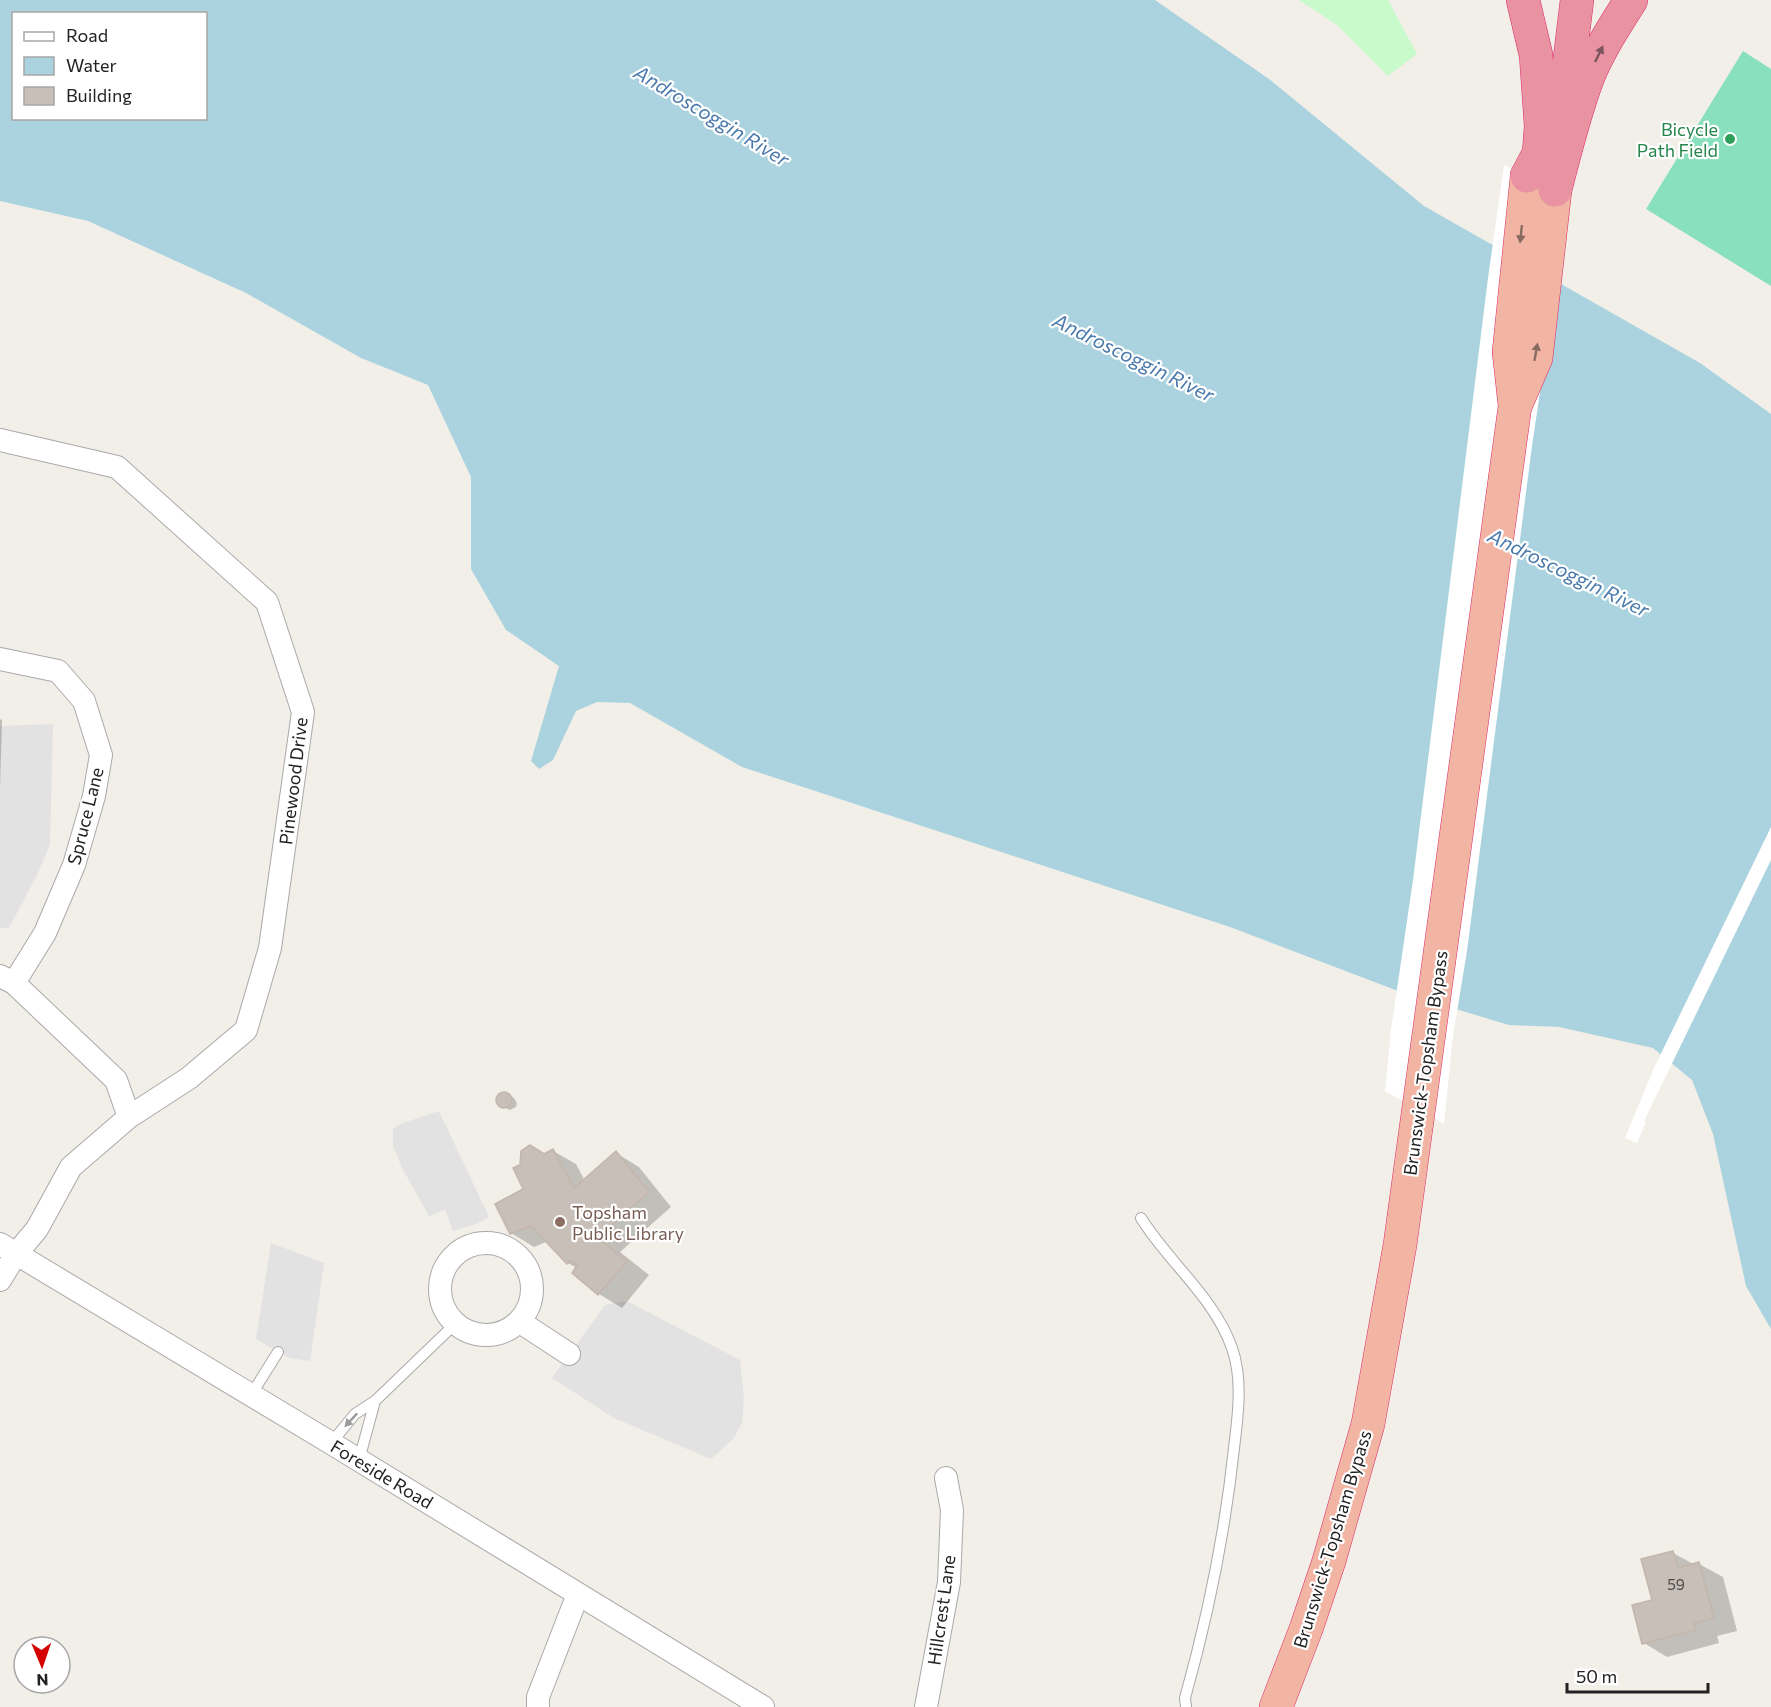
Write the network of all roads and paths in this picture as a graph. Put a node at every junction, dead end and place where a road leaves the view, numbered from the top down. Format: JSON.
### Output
{"nodes":[{"id":1,"x":1500,"y":0,"type":"edge"},
{"id":2,"x":1523,"y":0,"type":"edge"},
{"id":3,"x":1577,"y":0,"type":"edge"},
{"id":4,"x":1631,"y":0,"type":"edge"},
{"id":5,"x":1541,"y":183,"type":"junction"},
{"id":6,"x":0,"y":440,"type":"edge"},
{"id":7,"x":0,"y":659,"type":"edge"},
{"id":8,"x":7,"y":980,"type":"edge"},
{"id":9,"x":129,"y":1117,"type":"junction"},
{"id":10,"x":1141,"y":1218,"type":"dead end"},
{"id":11,"x":8,"y":1249,"type":"edge"},
{"id":12,"x":0,"y":1280,"type":"edge"},
{"id":13,"x":520,"y":1322,"type":"junction"},
{"id":14,"x":455,"y":1324,"type":"junction"},
{"id":15,"x":278,"y":1352,"type":"dead end"},
{"id":16,"x":569,"y":1354,"type":"dead end"},
{"id":17,"x":251,"y":1395,"type":"junction"},
{"id":18,"x":375,"y":1401,"type":"junction"},
{"id":19,"x":331,"y":1443,"type":"junction"},
{"id":20,"x":359,"y":1460,"type":"junction"},
{"id":21,"x":946,"y":1478,"type":"dead end"},
{"id":22,"x":578,"y":1594,"type":"junction"},
{"id":23,"x":1277,"y":1705,"type":"edge"},
{"id":24,"x":538,"y":1707,"type":"edge"},
{"id":25,"x":763,"y":1707,"type":"edge"},
{"id":26,"x":926,"y":1707,"type":"edge"},
{"id":27,"x":1186,"y":1707,"type":"edge"}],
"edges":[{"from":1,"to":5,"type":"highway"},
{"from":2,"to":5,"type":"highway"},
{"from":3,"to":5,"type":"highway"},
{"from":5,"to":4,"type":"highway","one_way":true},
{"from":5,"to":23,"type":"highway","name":"Brunswick-Topsham Bypass"},
{"from":6,"to":9,"type":"street","name":"Pinewood Drive"},
{"from":7,"to":8,"type":"street","name":"Spruce Lane"},
{"from":8,"to":9,"type":"street"},
{"from":9,"to":11,"type":"street","name":"Pinewood Drive"},
{"from":10,"to":27,"type":"lane"},
{"from":11,"to":12,"type":"street","name":"Pinewood Drive"},
{"from":11,"to":17,"type":"street","name":"Foreside Road"},
{"from":13,"to":14,"type":"street"},
{"from":13,"to":14,"type":"street"},
{"from":13,"to":16,"type":"street"},
{"from":14,"to":18,"type":"lane"},
{"from":15,"to":17,"type":"lane"},
{"from":17,"to":19,"type":"street","name":"Foreside Road"},
{"from":18,"to":19,"type":"lane","one_way":true},
{"from":18,"to":20,"type":"lane"},
{"from":19,"to":20,"type":"street","name":"Foreside Road"},
{"from":20,"to":22,"type":"street","name":"Foreside Road"},
{"from":21,"to":26,"type":"street","name":"Hillcrest Lane"},
{"from":22,"to":24,"type":"street"},
{"from":22,"to":25,"type":"street","name":"Foreside Road"}]}
